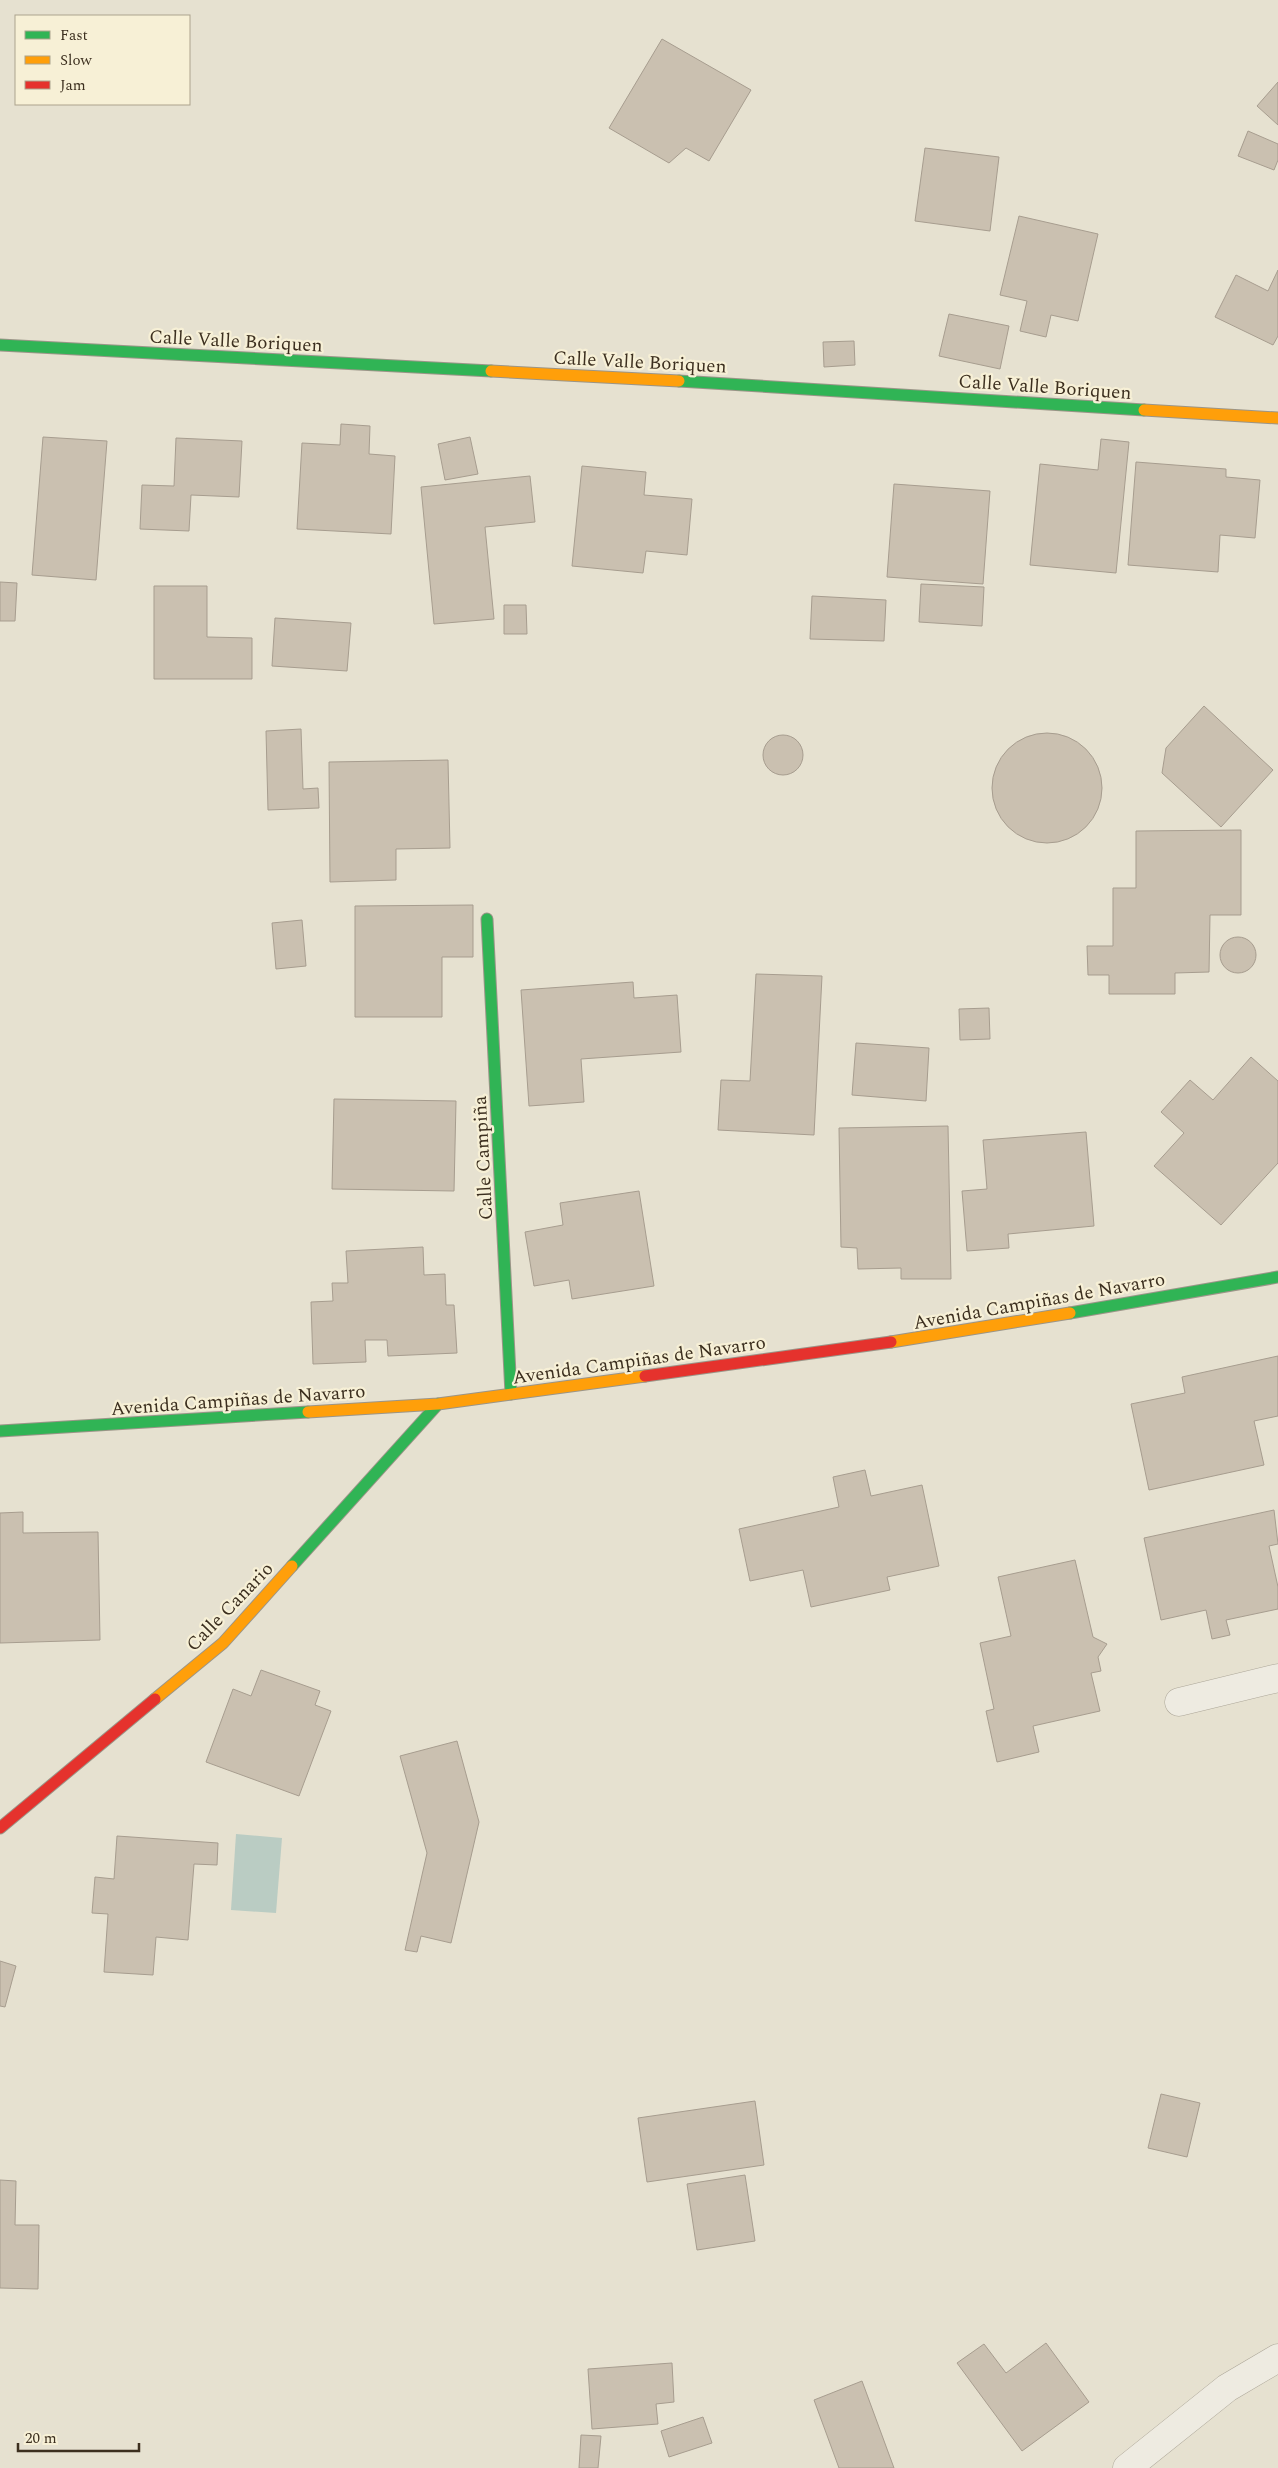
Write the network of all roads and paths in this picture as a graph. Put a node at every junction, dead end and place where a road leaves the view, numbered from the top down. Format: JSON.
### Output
{"nodes":[{"id":1,"x":0,"y":345,"type":"edge"},
{"id":2,"x":1278,"y":418,"type":"edge"},
{"id":3,"x":487,"y":919,"type":"dead end"},
{"id":4,"x":1278,"y":1277,"type":"edge"},
{"id":5,"x":511,"y":1394,"type":"junction"},
{"id":6,"x":438,"y":1404,"type":"junction"},
{"id":7,"x":0,"y":1431,"type":"edge"},
{"id":8,"x":1278,"y":1678,"type":"edge"},
{"id":9,"x":1180,"y":1702,"type":"dead end"},
{"id":10,"x":0,"y":1828,"type":"edge"},
{"id":11,"x":1278,"y":2358,"type":"edge"},
{"id":12,"x":1127,"y":2468,"type":"edge"}],
"edges":[{"from":1,"to":2,"type":"street","name":"Calle Valle Boriquen"},
{"from":3,"to":5,"type":"street","name":"Calle Campiña"},
{"from":4,"to":5,"type":"street","name":"Avenida Campiñas de Navarro"},
{"from":5,"to":6,"type":"street","name":"Avenida Campiñas de Navarro"},
{"from":6,"to":7,"type":"street","name":"Avenida Campiñas de Navarro"},
{"from":6,"to":10,"type":"street","name":"Calle Canario"},
{"from":8,"to":9,"type":"street"},
{"from":11,"to":12,"type":"street"}]}
